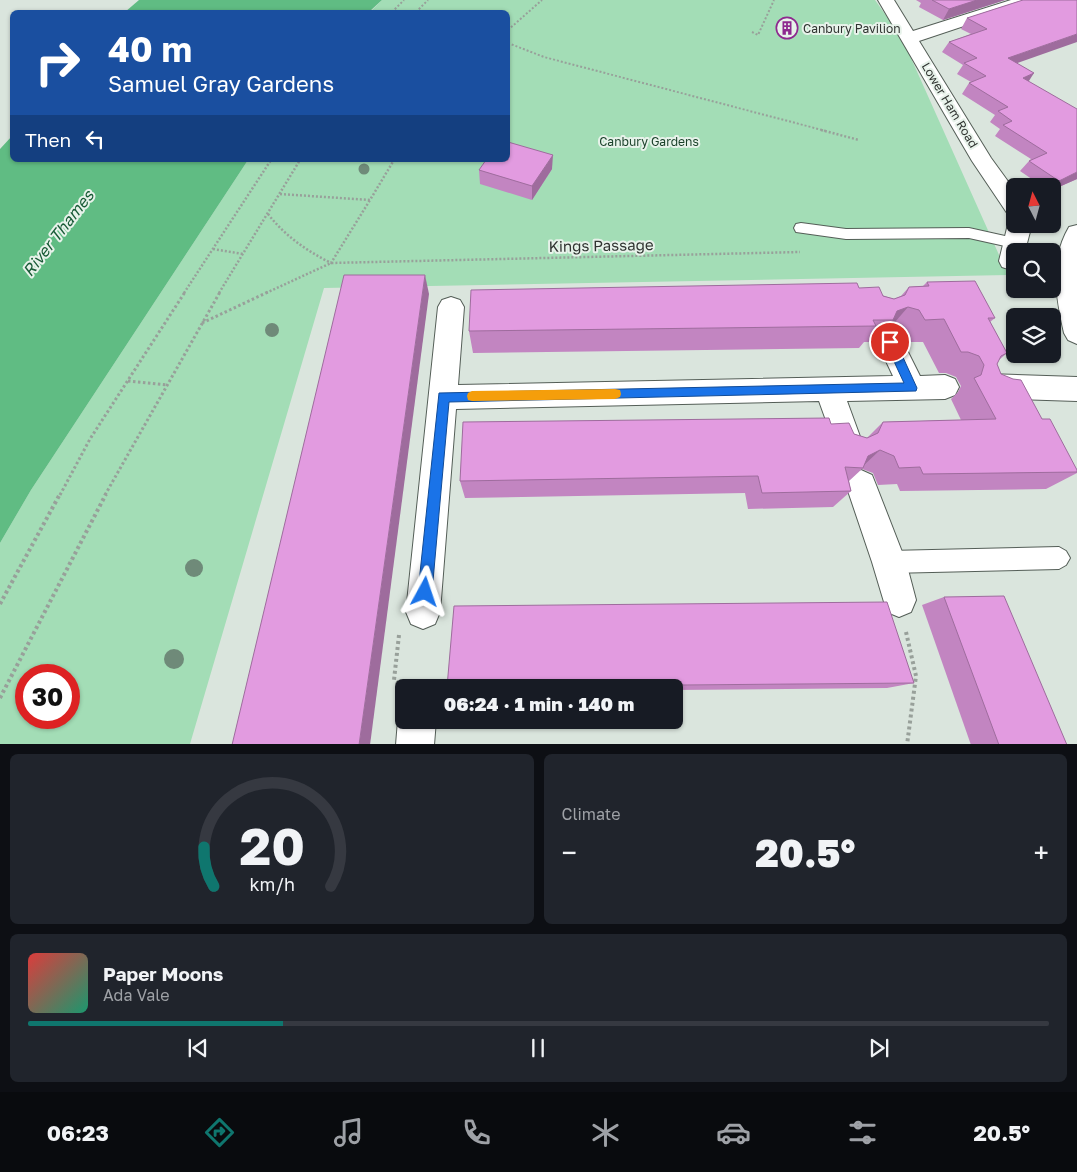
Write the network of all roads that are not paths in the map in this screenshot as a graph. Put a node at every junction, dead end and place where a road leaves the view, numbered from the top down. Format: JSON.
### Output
{"nodes":[{"id":1,"x":886,"y":0,"type":"edge"},
{"id":2,"x":1027,"y":0,"type":"edge"},
{"id":3,"x":910,"y":38,"type":"junction"},
{"id":4,"x":1006,"y":195,"type":"edge"},
{"id":5,"x":801,"y":228,"type":"dead end"},
{"id":6,"x":1077,"y":233,"type":"edge"},
{"id":7,"x":1015,"y":243,"type":"edge"},
{"id":8,"x":450,"y":307,"type":"dead end"},
{"id":9,"x":1077,"y":333,"type":"edge"},
{"id":10,"x":890,"y":342,"type":"edge"},
{"id":11,"x":988,"y":386,"type":"edge"},
{"id":12,"x":945,"y":387,"type":"dead end"},
{"id":13,"x":912,"y":388,"type":"junction"},
{"id":14,"x":829,"y":389,"type":"junction"},
{"id":15,"x":1077,"y":389,"type":"edge"},
{"id":16,"x":443,"y":397,"type":"junction"},
{"id":17,"x":847,"y":442,"type":"edge"},
{"id":18,"x":862,"y":485,"type":"edge"},
{"id":19,"x":1059,"y":558,"type":"dead end"},
{"id":20,"x":889,"y":562,"type":"junction"},
{"id":21,"x":899,"y":600,"type":"road end"},
{"id":22,"x":423,"y":612,"type":"road end"},
{"id":23,"x":416,"y":729,"type":"edge"},
{"id":24,"x":415,"y":744,"type":"edge"}],
"edges":[{"from":1,"to":3,"type":"street","name":"Lower Ham Road"},
{"from":2,"to":3,"type":"street"},
{"from":3,"to":4,"type":"street","name":"Lower Ham Road"},
{"from":5,"to":7,"type":"lane"},
{"from":6,"to":9,"type":"street"},
{"from":8,"to":16,"type":"street"},
{"from":10,"to":13,"type":"street"},
{"from":11,"to":15,"type":"street"},
{"from":12,"to":13,"type":"street"},
{"from":13,"to":14,"type":"street"},
{"from":14,"to":16,"type":"street"},
{"from":14,"to":17,"type":"street"},
{"from":16,"to":22,"type":"street"},
{"from":18,"to":20,"type":"street"},
{"from":19,"to":20,"type":"lane"},
{"from":20,"to":21,"type":"street"},
{"from":23,"to":24,"type":"street"}]}
